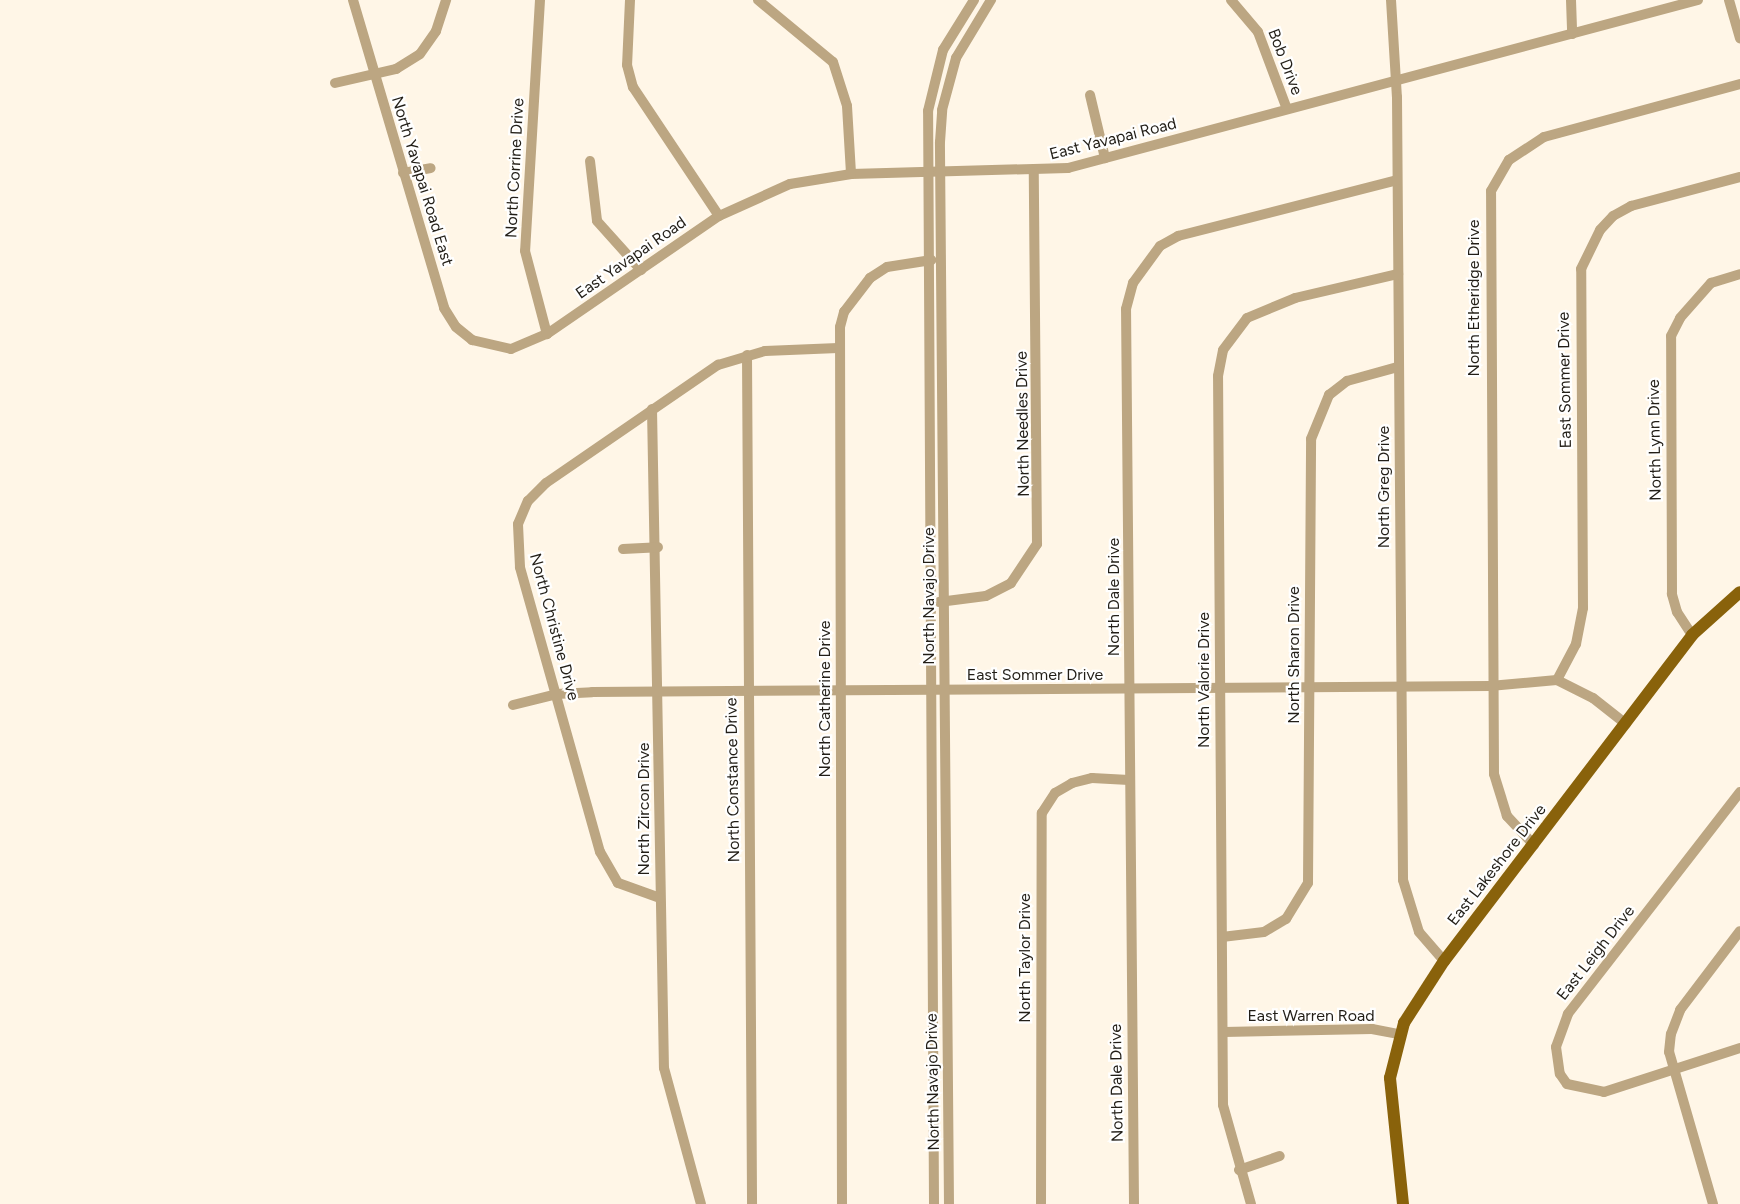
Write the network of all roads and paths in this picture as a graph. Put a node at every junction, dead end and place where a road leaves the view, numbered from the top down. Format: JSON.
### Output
{"nodes":[{"id":1,"x":353,"y":0,"type":"edge"},
{"id":2,"x":446,"y":0,"type":"edge"},
{"id":3,"x":540,"y":0,"type":"edge"},
{"id":4,"x":630,"y":0,"type":"edge"},
{"id":5,"x":758,"y":0,"type":"edge"},
{"id":6,"x":974,"y":0,"type":"edge"},
{"id":7,"x":1231,"y":0,"type":"edge"},
{"id":8,"x":1391,"y":0,"type":"edge"},
{"id":9,"x":1571,"y":0,"type":"edge"},
{"id":10,"x":1698,"y":0,"type":"edge"},
{"id":11,"x":1729,"y":0,"type":"edge"},
{"id":12,"x":988,"y":1,"type":"edge"},
{"id":13,"x":1572,"y":34,"type":"junction"},
{"id":14,"x":1740,"y":38,"type":"edge"},
{"id":15,"x":375,"y":75,"type":"junction"},
{"id":16,"x":1394,"y":82,"type":"junction"},
{"id":17,"x":334,"y":83,"type":"dead end"},
{"id":18,"x":1740,"y":84,"type":"edge"},
{"id":19,"x":1090,"y":95,"type":"dead end"},
{"id":20,"x":1287,"y":109,"type":"junction"},
{"id":21,"x":1105,"y":158,"type":"junction"},
{"id":22,"x":590,"y":161,"type":"dead end"},
{"id":23,"x":431,"y":168,"type":"dead end"},
{"id":24,"x":403,"y":172,"type":"junction"},
{"id":25,"x":927,"y":172,"type":"junction"},
{"id":26,"x":940,"y":172,"type":"junction"},
{"id":27,"x":1034,"y":172,"type":"junction"},
{"id":28,"x":851,"y":174,"type":"junction"},
{"id":29,"x":1740,"y":177,"type":"edge"},
{"id":30,"x":1397,"y":180,"type":"junction"},
{"id":31,"x":719,"y":216,"type":"junction"},
{"id":32,"x":927,"y":260,"type":"junction"},
{"id":33,"x":941,"y":260,"type":"junction"},
{"id":34,"x":641,"y":270,"type":"junction"},
{"id":35,"x":1398,"y":274,"type":"junction"},
{"id":36,"x":1740,"y":274,"type":"edge"},
{"id":37,"x":547,"y":334,"type":"junction"},
{"id":38,"x":493,"y":348,"type":"joint"},
{"id":39,"x":838,"y":348,"type":"junction"},
{"id":40,"x":747,"y":355,"type":"junction"},
{"id":41,"x":1398,"y":367,"type":"junction"},
{"id":42,"x":652,"y":409,"type":"junction"},
{"id":43,"x":658,"y":547,"type":"junction"},
{"id":44,"x":623,"y":549,"type":"dead end"},
{"id":45,"x":1740,"y":592,"type":"edge"},
{"id":46,"x":930,"y":602,"type":"junction"},
{"id":47,"x":944,"y":602,"type":"junction"},
{"id":48,"x":1692,"y":635,"type":"junction"},
{"id":49,"x":1557,"y":680,"type":"junction"},
{"id":50,"x":1491,"y":686,"type":"junction"},
{"id":51,"x":1399,"y":687,"type":"junction"},
{"id":52,"x":1309,"y":688,"type":"junction"},
{"id":53,"x":1219,"y":689,"type":"junction"},
{"id":54,"x":931,"y":690,"type":"junction"},
{"id":55,"x":944,"y":690,"type":"junction"},
{"id":56,"x":1129,"y":690,"type":"junction"},
{"id":57,"x":747,"y":692,"type":"junction"},
{"id":58,"x":839,"y":692,"type":"junction"},
{"id":59,"x":557,"y":694,"type":"junction"},
{"id":60,"x":659,"y":694,"type":"junction"},
{"id":61,"x":513,"y":705,"type":"dead end"},
{"id":62,"x":1626,"y":724,"type":"junction"},
{"id":63,"x":1129,"y":780,"type":"junction"},
{"id":64,"x":1740,"y":792,"type":"edge"},
{"id":65,"x":1534,"y":845,"type":"junction"},
{"id":66,"x":660,"y":898,"type":"junction"},
{"id":67,"x":1740,"y":931,"type":"edge"},
{"id":68,"x":1222,"y":937,"type":"junction"},
{"id":69,"x":1444,"y":961,"type":"junction"},
{"id":70,"x":1224,"y":1032,"type":"junction"},
{"id":71,"x":1398,"y":1034,"type":"junction"},
{"id":72,"x":1740,"y":1048,"type":"edge"},
{"id":73,"x":1674,"y":1070,"type":"junction"},
{"id":74,"x":1280,"y":1156,"type":"dead end"},
{"id":75,"x":1239,"y":1170,"type":"junction"},
{"id":76,"x":701,"y":1204,"type":"edge"},
{"id":77,"x":752,"y":1204,"type":"edge"},
{"id":78,"x":842,"y":1204,"type":"edge"},
{"id":79,"x":934,"y":1204,"type":"edge"},
{"id":80,"x":949,"y":1204,"type":"edge"},
{"id":81,"x":1041,"y":1204,"type":"edge"},
{"id":82,"x":1134,"y":1204,"type":"edge"},
{"id":83,"x":1251,"y":1204,"type":"edge"},
{"id":84,"x":1403,"y":1204,"type":"edge"},
{"id":85,"x":1713,"y":1204,"type":"edge"}],
"edges":[{"from":1,"to":15,"type":"street","name":"North Yavapai Road East"},
{"from":2,"to":15,"type":"street"},
{"from":3,"to":37,"type":"street","name":"North Corrine Drive"},
{"from":4,"to":31,"type":"street"},
{"from":5,"to":28,"type":"street"},
{"from":6,"to":25,"type":"street","name":"North Navajo Drive"},
{"from":7,"to":20,"type":"street","name":"Bob Drive"},
{"from":8,"to":16,"type":"street","name":"North Greg Drive"},
{"from":9,"to":13,"type":"street"},
{"from":10,"to":13,"type":"street","name":"East Yavapai Road"},
{"from":11,"to":14,"type":"street"},
{"from":12,"to":26,"type":"street","name":"North Navajo Drive"},
{"from":13,"to":16,"type":"street","name":"East Yavapai Road"},
{"from":15,"to":17,"type":"street"},
{"from":15,"to":24,"type":"street","name":"North Yavapai Road East"},
{"from":16,"to":20,"type":"street","name":"East Yavapai Road"},
{"from":16,"to":30,"type":"street","name":"North Greg Drive"},
{"from":18,"to":50,"type":"street","name":"North Etheridge Drive"},
{"from":19,"to":21,"type":"street"},
{"from":20,"to":21,"type":"street","name":"East Yavapai Road"},
{"from":21,"to":27,"type":"street","name":"East Yavapai Road"},
{"from":22,"to":34,"type":"street"},
{"from":23,"to":24,"type":"street"},
{"from":24,"to":38,"type":"street","name":"North Yavapai Road East"},
{"from":25,"to":26,"type":"street","name":"East Yavapai Road"},
{"from":25,"to":28,"type":"street","name":"East Yavapai Road"},
{"from":25,"to":32,"type":"street","name":"North Navajo Drive"},
{"from":26,"to":27,"type":"street","name":"East Yavapai Road"},
{"from":26,"to":33,"type":"street","name":"North Navajo Drive"},
{"from":27,"to":47,"type":"street","name":"North Needles Drive"},
{"from":28,"to":31,"type":"street","name":"East Yavapai Road"},
{"from":29,"to":49,"type":"street","name":"East Sommer Drive"},
{"from":30,"to":35,"type":"street","name":"North Greg Drive"},
{"from":30,"to":56,"type":"street","name":"North Dale Drive"},
{"from":31,"to":34,"type":"street","name":"East Yavapai Road"},
{"from":32,"to":33,"type":"street","name":"North Catherine Drive"},
{"from":32,"to":39,"type":"street","name":"North Catherine Drive"},
{"from":32,"to":46,"type":"street","name":"North Navajo Drive"},
{"from":33,"to":47,"type":"street","name":"North Navajo Drive"},
{"from":34,"to":37,"type":"street","name":"East Yavapai Road"},
{"from":35,"to":41,"type":"street","name":"North Greg Drive"},
{"from":35,"to":53,"type":"street","name":"North Valorie Drive"},
{"from":36,"to":48,"type":"street","name":"North Lynn Drive"},
{"from":37,"to":38,"type":"street","name":"East Yavapai Road"},
{"from":39,"to":40,"type":"street","name":"North Christine Drive"},
{"from":39,"to":58,"type":"street","name":"North Catherine Drive"},
{"from":40,"to":42,"type":"street","name":"North Christine Drive"},
{"from":40,"to":57,"type":"street","name":"North Constance Drive"},
{"from":41,"to":51,"type":"street","name":"North Greg Drive"},
{"from":41,"to":52,"type":"street","name":"North Sharon Drive"},
{"from":42,"to":43,"type":"street","name":"North Zircon Drive"},
{"from":42,"to":59,"type":"street","name":"North Christine Drive"},
{"from":43,"to":44,"type":"street"},
{"from":43,"to":60,"type":"street","name":"North Zircon Drive"},
{"from":45,"to":48,"type":"main road","name":"East Lakeshore Drive"},
{"from":46,"to":47,"type":"street","name":"North Needles Drive"},
{"from":46,"to":54,"type":"street","name":"North Navajo Drive"},
{"from":47,"to":55,"type":"street","name":"North Navajo Drive"},
{"from":48,"to":62,"type":"main road","name":"East Lakeshore Drive"},
{"from":49,"to":50,"type":"street","name":"East Sommer Drive"},
{"from":49,"to":62,"type":"street"},
{"from":50,"to":51,"type":"street","name":"East Sommer Drive"},
{"from":50,"to":65,"type":"street","name":"North Etheridge Drive"},
{"from":51,"to":52,"type":"street","name":"East Sommer Drive"},
{"from":51,"to":69,"type":"street","name":"North Greg Drive"},
{"from":52,"to":53,"type":"street","name":"East Sommer Drive"},
{"from":52,"to":68,"type":"street","name":"North Sharon Drive"},
{"from":53,"to":56,"type":"street","name":"East Sommer Drive"},
{"from":53,"to":68,"type":"street","name":"North Valorie Drive"},
{"from":54,"to":55,"type":"street","name":"East Sommer Drive"},
{"from":54,"to":58,"type":"street","name":"East Sommer Drive"},
{"from":54,"to":79,"type":"street","name":"North Navajo Drive"},
{"from":55,"to":56,"type":"street","name":"East Sommer Drive"},
{"from":55,"to":80,"type":"street","name":"North Navajo Drive"},
{"from":56,"to":63,"type":"street","name":"North Dale Drive"},
{"from":57,"to":58,"type":"street","name":"East Sommer Drive"},
{"from":57,"to":60,"type":"street","name":"East Sommer Drive"},
{"from":57,"to":77,"type":"street","name":"North Constance Drive"},
{"from":58,"to":78,"type":"street","name":"North Catherine Drive"},
{"from":59,"to":60,"type":"street","name":"East Sommer Drive"},
{"from":59,"to":61,"type":"street","name":"East Sommer Drive"},
{"from":59,"to":66,"type":"street","name":"North Christine Drive"},
{"from":60,"to":66,"type":"street","name":"North Zircon Drive"},
{"from":62,"to":65,"type":"main road","name":"East Lakeshore Drive"},
{"from":63,"to":81,"type":"street","name":"North Taylor Drive"},
{"from":63,"to":82,"type":"street","name":"North Dale Drive"},
{"from":64,"to":73,"type":"street","name":"East Leigh Drive"},
{"from":65,"to":69,"type":"main road","name":"East Lakeshore Drive"},
{"from":66,"to":76,"type":"street","name":"North Zircon Drive"},
{"from":67,"to":73,"type":"street"},
{"from":68,"to":70,"type":"street","name":"North Valorie Drive"},
{"from":69,"to":71,"type":"main road","name":"East Lakeshore Drive"},
{"from":70,"to":71,"type":"street","name":"East Warren Road"},
{"from":70,"to":75,"type":"street","name":"North Valorie Drive"},
{"from":71,"to":84,"type":"main road","name":"East Lakeshore Drive"},
{"from":72,"to":73,"type":"street","name":"East Leigh Drive"},
{"from":73,"to":85,"type":"street"},
{"from":74,"to":75,"type":"street"},
{"from":75,"to":83,"type":"street","name":"North Valorie Drive"}]}
